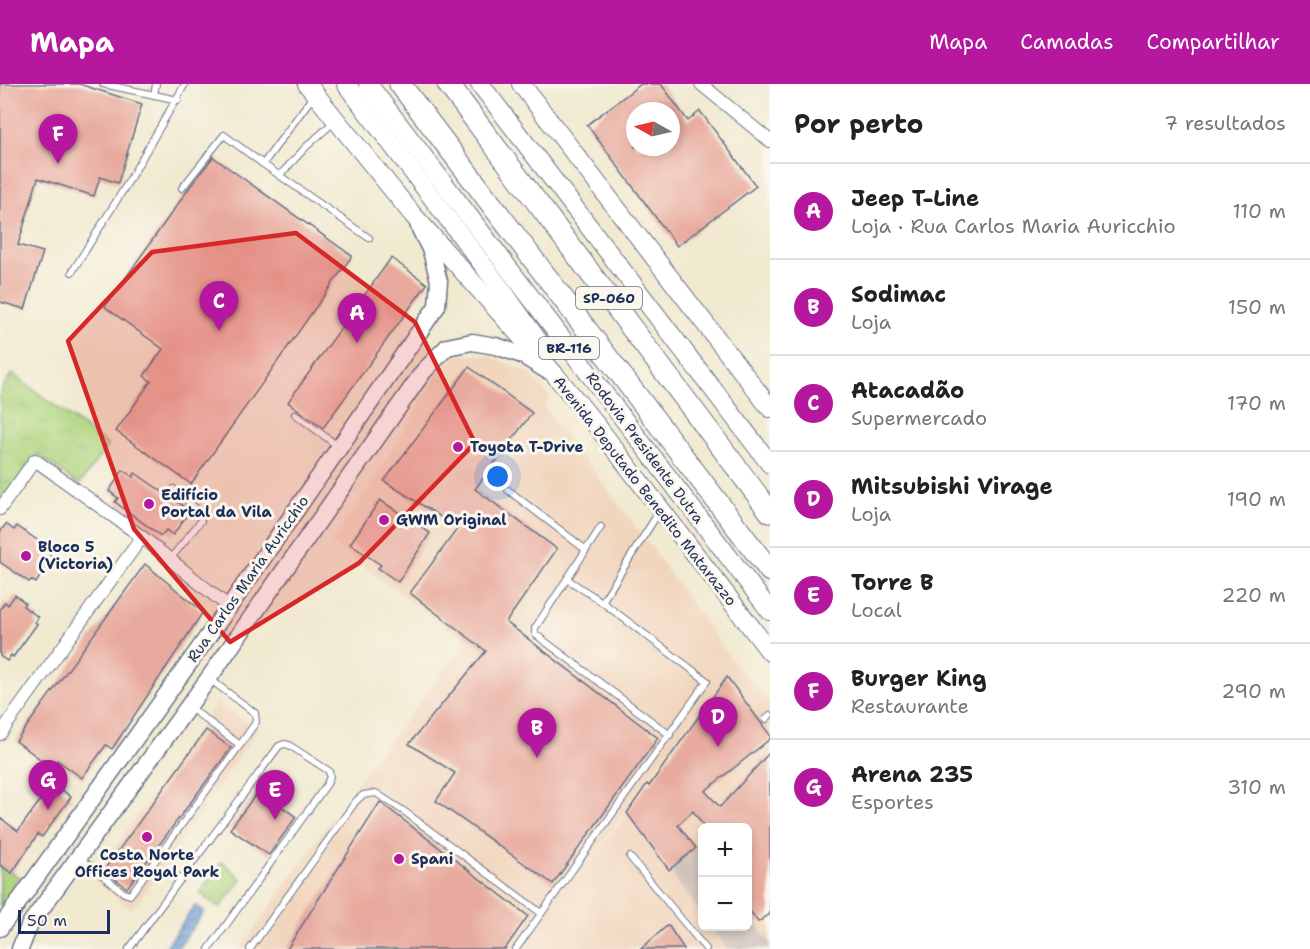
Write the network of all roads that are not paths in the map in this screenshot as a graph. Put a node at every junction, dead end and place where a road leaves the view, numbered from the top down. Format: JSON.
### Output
{"nodes":[{"id":1,"x":103,"y":84,"type":"edge"},
{"id":2,"x":156,"y":84,"type":"edge"},
{"id":3,"x":185,"y":84,"type":"edge"},
{"id":4,"x":346,"y":84,"type":"edge"},
{"id":5,"x":368,"y":84,"type":"edge"},
{"id":6,"x":400,"y":84,"type":"edge"},
{"id":7,"x":448,"y":84,"type":"edge"},
{"id":8,"x":480,"y":84,"type":"edge"},
{"id":9,"x":522,"y":84,"type":"edge"},
{"id":10,"x":701,"y":84,"type":"edge"},
{"id":11,"x":311,"y":89,"type":"edge"},
{"id":12,"x":154,"y":95,"type":"junction"},
{"id":13,"x":178,"y":100,"type":"junction"},
{"id":14,"x":336,"y":120,"type":"junction"},
{"id":15,"x":770,"y":141,"type":"edge"},
{"id":16,"x":263,"y":164,"type":"junction"},
{"id":17,"x":280,"y":175,"type":"junction"},
{"id":18,"x":182,"y":188,"type":"dead end"},
{"id":19,"x":413,"y":215,"type":"junction"},
{"id":20,"x":369,"y":238,"type":"dead end"},
{"id":21,"x":72,"y":272,"type":"dead end"},
{"id":22,"x":556,"y":376,"type":"junction"},
{"id":23,"x":770,"y":408,"type":"edge"},
{"id":24,"x":295,"y":414,"type":"dead end"},
{"id":25,"x":597,"y":426,"type":"junction"},
{"id":26,"x":340,"y":447,"type":"junction"},
{"id":27,"x":770,"y":464,"type":"edge"},
{"id":28,"x":174,"y":489,"type":"dead end"},
{"id":29,"x":508,"y":490,"type":"dead end"},
{"id":30,"x":0,"y":509,"type":"edge"},
{"id":31,"x":661,"y":509,"type":"junction"},
{"id":32,"x":770,"y":512,"type":"edge"},
{"id":33,"x":601,"y":528,"type":"dead end"},
{"id":34,"x":142,"y":537,"type":"junction"},
{"id":35,"x":586,"y":550,"type":"junction"},
{"id":36,"x":170,"y":559,"type":"junction"},
{"id":37,"x":770,"y":571,"type":"edge"},
{"id":38,"x":567,"y":579,"type":"junction"},
{"id":39,"x":602,"y":602,"type":"junction"},
{"id":40,"x":229,"y":607,"type":"junction"},
{"id":41,"x":770,"y":611,"type":"edge"},
{"id":42,"x":239,"y":635,"type":"junction"},
{"id":43,"x":770,"y":652,"type":"edge"},
{"id":44,"x":209,"y":678,"type":"junction"},
{"id":45,"x":188,"y":706,"type":"junction"},
{"id":46,"x":0,"y":734,"type":"edge"},
{"id":47,"x":670,"y":735,"type":"junction"},
{"id":48,"x":240,"y":745,"type":"junction"},
{"id":49,"x":630,"y":857,"type":"dead end"},
{"id":50,"x":78,"y":859,"type":"junction"},
{"id":51,"x":541,"y":913,"type":"junction"},
{"id":52,"x":0,"y":928,"type":"edge"},
{"id":53,"x":18,"y":949,"type":"edge"},
{"id":54,"x":129,"y":949,"type":"edge"},
{"id":55,"x":209,"y":949,"type":"edge"},
{"id":56,"x":250,"y":949,"type":"edge"},
{"id":57,"x":516,"y":949,"type":"edge"},
{"id":58,"x":706,"y":949,"type":"edge"}],
"edges":[{"from":1,"to":12,"type":"lane"},
{"from":2,"to":12,"type":"lane"},
{"from":3,"to":13,"type":"lane"},
{"from":4,"to":25,"type":"main road"},
{"from":5,"to":41,"type":"main road","name":"Rodovia Presidente Dutra","number":"BR-116"},
{"from":6,"to":37,"type":"highway","name":"Rodovia Presidente Dutra","number":"SP-060"},
{"from":7,"to":32,"type":"highway","number":"SP-060"},
{"from":8,"to":27,"type":"main road"},
{"from":9,"to":23,"type":"main road"},
{"from":10,"to":15,"type":"street"},
{"from":11,"to":14,"type":"main road","name":"Avenida Deputado Benedito Matarazzo"},
{"from":11,"to":16,"type":"lane"},
{"from":12,"to":13,"type":"lane"},
{"from":13,"to":21,"type":"lane"},
{"from":14,"to":17,"type":"lane"},
{"from":14,"to":19,"type":"main road","name":"Avenida Deputado Benedito Matarazzo"},
{"from":16,"to":17,"type":"lane"},
{"from":16,"to":18,"type":"lane"},
{"from":17,"to":20,"type":"lane"},
{"from":19,"to":22,"type":"main road","name":"Avenida Deputado Benedito Matarazzo"},
{"from":19,"to":26,"type":"main road","name":"Rua Carlos Maria Auricchio"},
{"from":22,"to":25,"type":"main road","name":"Avenida Deputado Benedito Matarazzo"},
{"from":22,"to":42,"type":"main road","name":"Rua Carlos Maria Auricchio"},
{"from":24,"to":26,"type":"lane"},
{"from":25,"to":31,"type":"main road","name":"Avenida Deputado Benedito Matarazzo"},
{"from":26,"to":40,"type":"main road","name":"Rua Carlos Maria Auricchio"},
{"from":28,"to":36,"type":"lane"},
{"from":29,"to":35,"type":"lane"},
{"from":30,"to":34,"type":"street"},
{"from":31,"to":39,"type":"lane"},
{"from":31,"to":43,"type":"main road","name":"Avenida Deputado Benedito Matarazzo"},
{"from":33,"to":35,"type":"lane"},
{"from":34,"to":36,"type":"street"},
{"from":34,"to":46,"type":"street"},
{"from":35,"to":38,"type":"lane"},
{"from":36,"to":40,"type":"street"},
{"from":38,"to":39,"type":"lane"},
{"from":38,"to":47,"type":"lane"},
{"from":39,"to":47,"type":"lane"},
{"from":40,"to":42,"type":"main road"},
{"from":40,"to":52,"type":"main road","name":"Rua Carlos Maria Auricchio"},
{"from":42,"to":44,"type":"main road","name":"Rua Carlos Maria Auricchio"},
{"from":44,"to":45,"type":"main road","name":"Rua Carlos Maria Auricchio"},
{"from":44,"to":48,"type":"lane"},
{"from":45,"to":48,"type":"lane"},
{"from":45,"to":50,"type":"main road","name":"Rua Carlos Maria Auricchio"},
{"from":47,"to":51,"type":"lane"},
{"from":48,"to":50,"type":"lane"},
{"from":49,"to":58,"type":"lane"},
{"from":50,"to":53,"type":"main road","name":"Rua Carlos Maria Auricchio"},
{"from":51,"to":56,"type":"lane"},
{"from":51,"to":57,"type":"lane"},
{"from":54,"to":55,"type":"lane"}]}
